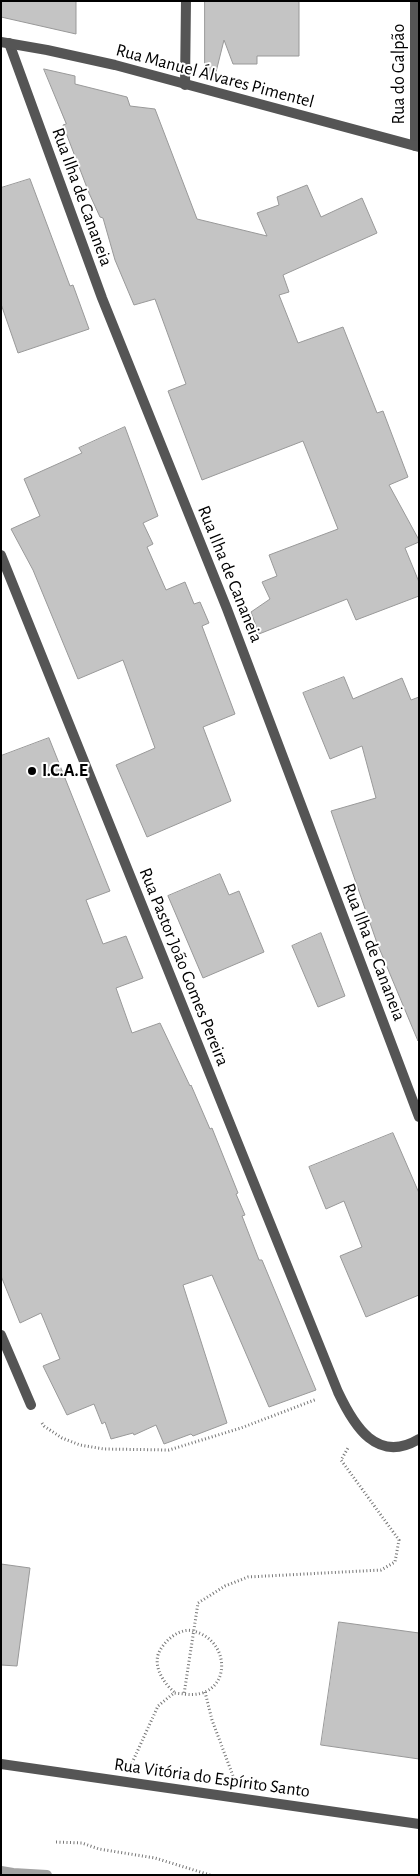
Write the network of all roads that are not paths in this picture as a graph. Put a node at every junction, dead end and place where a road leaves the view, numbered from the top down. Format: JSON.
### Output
{"nodes":[{"id":1,"x":186,"y":1,"type":"edge"},
{"id":2,"x":415,"y":1,"type":"edge"},
{"id":3,"x":5,"y":42,"type":"edge"},
{"id":4,"x":185,"y":85,"type":"junction"},
{"id":5,"x":417,"y":147,"type":"edge"},
{"id":6,"x":1,"y":555,"type":"edge"},
{"id":7,"x":419,"y":1117,"type":"edge"},
{"id":8,"x":1,"y":1335,"type":"edge"},
{"id":9,"x":31,"y":1405,"type":"road end"},
{"id":10,"x":414,"y":1441,"type":"edge"},
{"id":11,"x":1,"y":1764,"type":"edge"},
{"id":12,"x":419,"y":1824,"type":"edge"}],
"edges":[{"from":1,"to":4,"type":"street"},
{"from":2,"to":5,"type":"street","name":"Rua do Galpão"},
{"from":3,"to":4,"type":"street","name":"Rua Manuel Álvares Pimentel"},
{"from":3,"to":7,"type":"street","name":"Rua Ilha de Cananeia"},
{"from":4,"to":5,"type":"street","name":"Rua Manuel Álvares Pimentel"},
{"from":6,"to":10,"type":"street","name":"Rua Pastor João Gomes Pereira"},
{"from":8,"to":9,"type":"street"},
{"from":11,"to":12,"type":"street","name":"Rua Vitória do Espírito Santo"}]}
